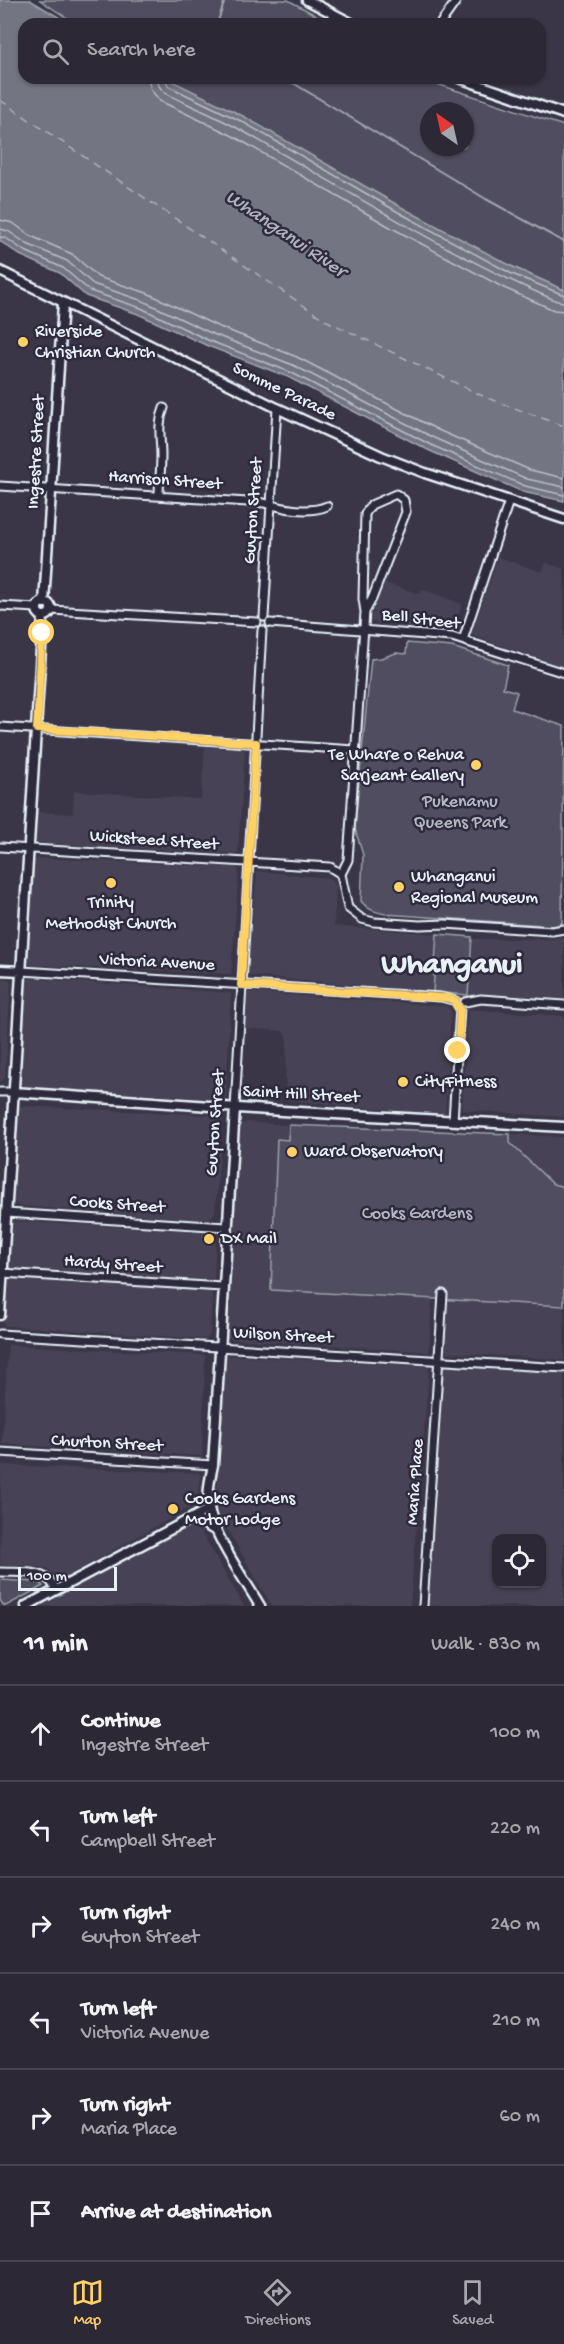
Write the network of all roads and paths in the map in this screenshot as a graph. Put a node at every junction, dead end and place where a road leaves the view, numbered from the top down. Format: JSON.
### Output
{"nodes":[{"id":1,"x":307,"y":0,"type":"edge"},
{"id":2,"x":457,"y":0,"type":"edge"},
{"id":3,"x":342,"y":18,"type":"edge"},
{"id":4,"x":444,"y":18,"type":"edge"},
{"id":5,"x":476,"y":84,"type":"edge"},
{"id":6,"x":564,"y":114,"type":"edge"},
{"id":7,"x":0,"y":272,"type":"edge"},
{"id":8,"x":63,"y":303,"type":"junction"},
{"id":9,"x":164,"y":408,"type":"dead end"},
{"id":10,"x":277,"y":408,"type":"junction"},
{"id":11,"x":0,"y":486,"type":"edge"},
{"id":12,"x":51,"y":489,"type":"junction"},
{"id":13,"x":159,"y":496,"type":"junction"},
{"id":14,"x":509,"y":501,"type":"junction"},
{"id":15,"x":270,"y":505,"type":"junction"},
{"id":16,"x":327,"y":506,"type":"dead end"},
{"id":17,"x":564,"y":519,"type":"edge"},
{"id":18,"x":0,"y":606,"type":"edge"},
{"id":19,"x":44,"y":609,"type":"junction"},
{"id":20,"x":365,"y":612,"type":"junction"},
{"id":21,"x":264,"y":617,"type":"junction"},
{"id":22,"x":256,"y":622,"type":"junction"},
{"id":23,"x":270,"y":623,"type":"junction"},
{"id":24,"x":364,"y":629,"type":"junction"},
{"id":25,"x":262,"y":630,"type":"junction"},
{"id":26,"x":463,"y":639,"type":"junction"},
{"id":27,"x":564,"y":673,"type":"edge"},
{"id":28,"x":0,"y":727,"type":"edge"},
{"id":29,"x":37,"y":729,"type":"junction"},
{"id":30,"x":256,"y":743,"type":"junction"},
{"id":31,"x":356,"y":750,"type":"junction"},
{"id":32,"x":0,"y":847,"type":"edge"},
{"id":33,"x":30,"y":849,"type":"junction"},
{"id":34,"x":249,"y":863,"type":"junction"},
{"id":35,"x":341,"y":874,"type":"junction"},
{"id":36,"x":564,"y":929,"type":"edge"},
{"id":37,"x":0,"y":970,"type":"edge"},
{"id":38,"x":22,"y":971,"type":"junction"},
{"id":39,"x":241,"y":985,"type":"junction"},
{"id":40,"x":460,"y":1003,"type":"junction"},
{"id":41,"x":564,"y":1005,"type":"edge"},
{"id":42,"x":0,"y":1092,"type":"edge"},
{"id":43,"x":14,"y":1092,"type":"junction"},
{"id":44,"x":235,"y":1108,"type":"junction"},
{"id":45,"x":453,"y":1121,"type":"junction"},
{"id":46,"x":564,"y":1127,"type":"edge"},
{"id":47,"x":6,"y":1213,"type":"junction"},
{"id":48,"x":226,"y":1227,"type":"junction"},
{"id":49,"x":2,"y":1273,"type":"junction"},
{"id":50,"x":222,"y":1287,"type":"junction"},
{"id":51,"x":442,"y":1294,"type":"dead end"},
{"id":52,"x":0,"y":1315,"type":"edge"},
{"id":53,"x":0,"y":1334,"type":"edge"},
{"id":54,"x":219,"y":1347,"type":"junction"},
{"id":55,"x":438,"y":1360,"type":"junction"},
{"id":56,"x":564,"y":1368,"type":"edge"},
{"id":57,"x":0,"y":1452,"type":"edge"},
{"id":58,"x":213,"y":1465,"type":"junction"},
{"id":59,"x":209,"y":1509,"type":"junction"},
{"id":60,"x":189,"y":1520,"type":"junction"},
{"id":61,"x":216,"y":1531,"type":"junction"},
{"id":62,"x":0,"y":1572,"type":"edge"},
{"id":63,"x":56,"y":1589,"type":"junction"},
{"id":64,"x":26,"y":1606,"type":"edge"},
{"id":65,"x":260,"y":1606,"type":"edge"},
{"id":66,"x":423,"y":1606,"type":"edge"}],
"edges":[{"from":1,"to":3,"type":"main road"},
{"from":2,"to":4,"type":"street"},
{"from":5,"to":6,"type":"main road"},
{"from":7,"to":8,"type":"main road","name":"Somme Parade"},
{"from":8,"to":10,"type":"main road","name":"Somme Parade"},
{"from":8,"to":12,"type":"main road","name":"Ingestre Street"},
{"from":9,"to":13,"type":"street"},
{"from":10,"to":14,"type":"main road","name":"Somme Parade"},
{"from":10,"to":15,"type":"street","name":"Guyton Street"},
{"from":11,"to":12,"type":"street","name":"Harrison Street"},
{"from":12,"to":13,"type":"street","name":"Harrison Street"},
{"from":12,"to":19,"type":"main road","name":"Ingestre Street"},
{"from":13,"to":15,"type":"street","name":"Harrison Street"},
{"from":14,"to":17,"type":"main road","name":"Somme Parade"},
{"from":14,"to":26,"type":"street"},
{"from":15,"to":16,"type":"street","name":"Harrison Street"},
{"from":15,"to":21,"type":"street","name":"Guyton Street"},
{"from":18,"to":19,"type":"street"},
{"from":19,"to":22,"type":"street"},
{"from":19,"to":29,"type":"main road","name":"Ingestre Street"},
{"from":20,"to":20,"type":"street"},
{"from":20,"to":24,"type":"street"},
{"from":21,"to":22,"type":"street"},
{"from":21,"to":23,"type":"street"},
{"from":22,"to":25,"type":"street"},
{"from":23,"to":24,"type":"street","name":"Bell Street"},
{"from":23,"to":25,"type":"street"},
{"from":24,"to":26,"type":"street","name":"Bell Street"},
{"from":24,"to":31,"type":"street"},
{"from":25,"to":30,"type":"street","name":"Guyton Street"},
{"from":26,"to":27,"type":"street","name":"Bell Street"},
{"from":28,"to":29,"type":"street"},
{"from":29,"to":30,"type":"street"},
{"from":29,"to":33,"type":"main road","name":"Ingestre Street"},
{"from":30,"to":31,"type":"street"},
{"from":30,"to":34,"type":"street","name":"Guyton Street"},
{"from":31,"to":35,"type":"street"},
{"from":32,"to":33,"type":"street","name":"Wicksteed Street"},
{"from":33,"to":34,"type":"street","name":"Wicksteed Street"},
{"from":33,"to":38,"type":"main road","name":"Ingestre Street"},
{"from":34,"to":35,"type":"street","name":"Wicksteed Street"},
{"from":34,"to":39,"type":"street","name":"Guyton Street"},
{"from":35,"to":36,"type":"street"},
{"from":37,"to":38,"type":"main road","name":"Victoria Avenue"},
{"from":38,"to":39,"type":"street","name":"Victoria Avenue"},
{"from":38,"to":43,"type":"main road","name":"Ingestre Street"},
{"from":39,"to":40,"type":"street","name":"Victoria Avenue"},
{"from":39,"to":44,"type":"street","name":"Guyton Street"},
{"from":40,"to":41,"type":"street","name":"Victoria Avenue"},
{"from":40,"to":45,"type":"street"},
{"from":42,"to":43,"type":"street","name":"Saint Hill Street"},
{"from":43,"to":44,"type":"main road","name":"Saint Hill Street"},
{"from":43,"to":47,"type":"main road","name":"Ingestre Street"},
{"from":44,"to":45,"type":"main road","name":"Saint Hill Street"},
{"from":44,"to":48,"type":"main road","name":"Guyton Street"},
{"from":45,"to":46,"type":"main road","name":"Saint Hill Street"},
{"from":47,"to":48,"type":"street","name":"Cooks Street"},
{"from":47,"to":49,"type":"main road","name":"Ingestre Street"},
{"from":48,"to":50,"type":"main road","name":"Guyton Street"},
{"from":49,"to":50,"type":"street","name":"Hardy Street"},
{"from":49,"to":52,"type":"main road","name":"Ingestre Street"},
{"from":50,"to":54,"type":"main road","name":"Guyton Street"},
{"from":51,"to":55,"type":"street","name":"Maria Place"},
{"from":53,"to":54,"type":"street","name":"Wilson Street"},
{"from":54,"to":55,"type":"street","name":"Wilson Street"},
{"from":54,"to":58,"type":"main road","name":"Guyton Street"},
{"from":55,"to":56,"type":"street","name":"Wilson Street"},
{"from":55,"to":66,"type":"street","name":"Maria Place"},
{"from":57,"to":58,"type":"street","name":"Churton Street"},
{"from":58,"to":59,"type":"main road","name":"Guyton Street"},
{"from":59,"to":60,"type":"main road"},
{"from":59,"to":61,"type":"main road","name":"Guyton Street"},
{"from":60,"to":61,"type":"main road"},
{"from":60,"to":63,"type":"main road"},
{"from":61,"to":65,"type":"main road","name":"Guyton Street"},
{"from":62,"to":63,"type":"street"},
{"from":63,"to":64,"type":"main road"}]}
